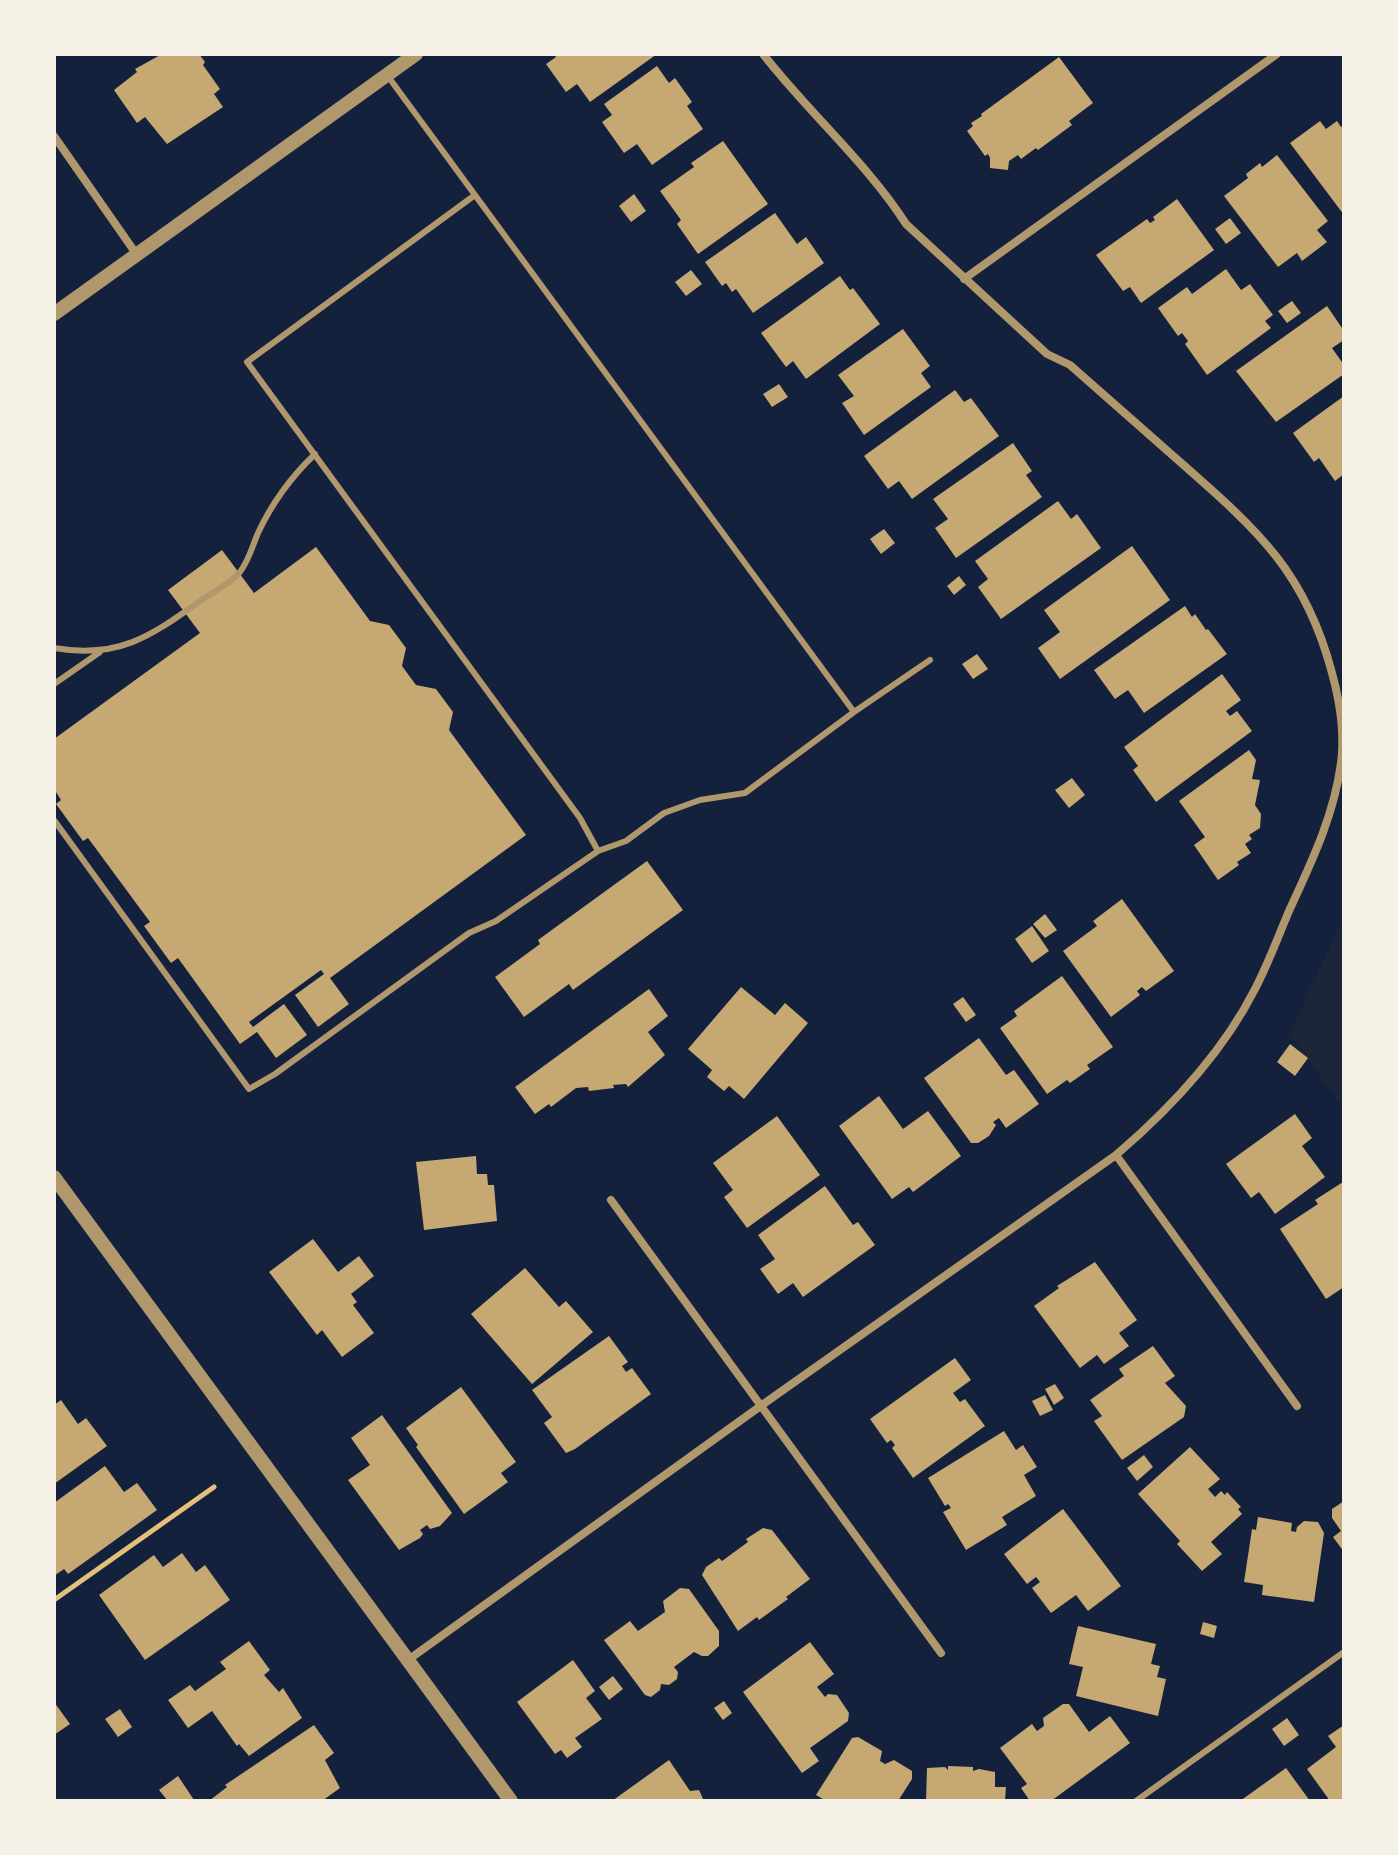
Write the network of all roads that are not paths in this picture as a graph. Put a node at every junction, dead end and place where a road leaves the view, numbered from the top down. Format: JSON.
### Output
{"nodes":[{"id":1,"x":416,"y":54,"type":"edge"},
{"id":2,"x":763,"y":54,"type":"edge"},
{"id":3,"x":1277,"y":54,"type":"edge"},
{"id":4,"x":387,"y":75,"type":"junction"},
{"id":5,"x":54,"y":136,"type":"edge"},
{"id":6,"x":475,"y":195,"type":"junction"},
{"id":7,"x":137,"y":255,"type":"junction"},
{"id":8,"x":964,"y":279,"type":"junction"},
{"id":9,"x":54,"y":314,"type":"edge"},
{"id":10,"x":315,"y":454,"type":"junction"},
{"id":11,"x":54,"y":648,"type":"edge"},
{"id":12,"x":101,"y":651,"type":"junction"},
{"id":13,"x":930,"y":660,"type":"dead end"},
{"id":14,"x":54,"y":684,"type":"edge"},
{"id":15,"x":854,"y":712,"type":"junction"},
{"id":16,"x":54,"y":820,"type":"edge"},
{"id":17,"x":598,"y":851,"type":"junction"},
{"id":18,"x":1116,"y":1155,"type":"junction"},
{"id":19,"x":54,"y":1177,"type":"edge"},
{"id":20,"x":611,"y":1200,"type":"dead end"},
{"id":21,"x":762,"y":1405,"type":"junction"},
{"id":22,"x":1297,"y":1406,"type":"dead end"},
{"id":23,"x":1344,"y":1652,"type":"edge"},
{"id":24,"x":941,"y":1653,"type":"dead end"},
{"id":25,"x":408,"y":1660,"type":"junction"},
{"id":26,"x":511,"y":1801,"type":"edge"},
{"id":27,"x":1136,"y":1801,"type":"edge"}],
"edges":[{"from":1,"to":4,"type":"street"},
{"from":2,"to":8,"type":"street"},
{"from":3,"to":8,"type":"street"},
{"from":4,"to":6,"type":"lane"},
{"from":4,"to":7,"type":"street"},
{"from":5,"to":7,"type":"street"},
{"from":6,"to":10,"type":"lane"},
{"from":6,"to":15,"type":"lane"},
{"from":7,"to":9,"type":"street"},
{"from":8,"to":18,"type":"street"},
{"from":10,"to":12,"type":"lane"},
{"from":10,"to":17,"type":"lane"},
{"from":11,"to":12,"type":"lane"},
{"from":12,"to":14,"type":"lane"},
{"from":13,"to":15,"type":"lane"},
{"from":15,"to":17,"type":"lane"},
{"from":16,"to":17,"type":"lane"},
{"from":18,"to":21,"type":"street"},
{"from":18,"to":22,"type":"street"},
{"from":19,"to":25,"type":"street"},
{"from":20,"to":21,"type":"street"},
{"from":21,"to":24,"type":"street"},
{"from":21,"to":25,"type":"street"},
{"from":23,"to":27,"type":"lane"},
{"from":25,"to":26,"type":"street"}]}
